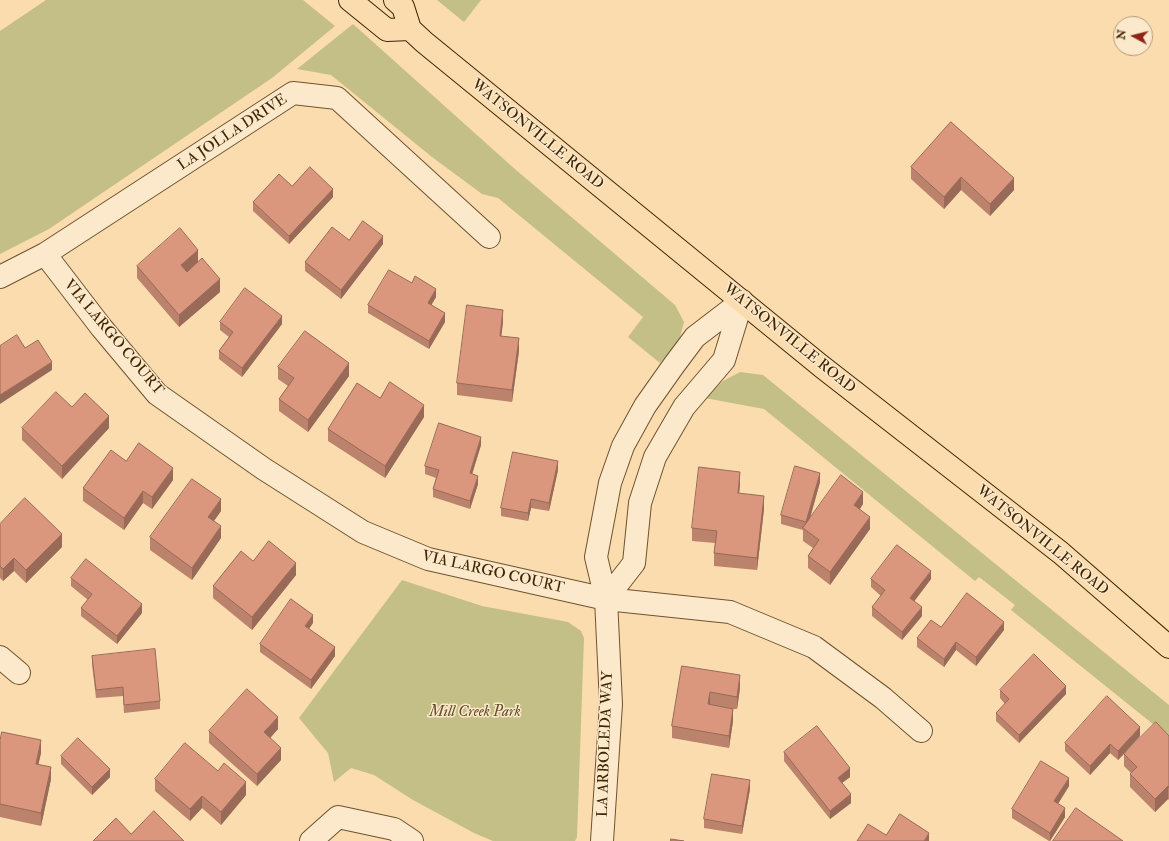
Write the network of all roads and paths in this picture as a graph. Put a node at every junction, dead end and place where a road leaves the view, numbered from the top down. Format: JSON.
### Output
{"nodes":[{"id":1,"x":350,"y":0,"type":"edge"},
{"id":2,"x":395,"y":0,"type":"edge"},
{"id":3,"x":410,"y":29,"type":"junction"},
{"id":4,"x":489,"y":236,"type":"dead end"},
{"id":5,"x":45,"y":254,"type":"junction"},
{"id":6,"x":0,"y":277,"type":"edge"},
{"id":7,"x":742,"y":302,"type":"junction"},
{"id":8,"x":606,"y":599,"type":"junction"},
{"id":9,"x":1169,"y":647,"type":"edge"},
{"id":10,"x":0,"y":657,"type":"edge"},
{"id":11,"x":19,"y":673,"type":"dead end"},
{"id":12,"x":921,"y":731,"type":"dead end"},
{"id":13,"x":311,"y":841,"type":"edge"},
{"id":14,"x":412,"y":841,"type":"edge"},
{"id":15,"x":602,"y":841,"type":"edge"}],
"edges":[{"from":1,"to":3,"type":"main road"},
{"from":2,"to":3,"type":"main road"},
{"from":3,"to":7,"type":"main road","name":"WATSONVILLE ROAD"},
{"from":4,"to":5,"type":"street","name":"LA JOLLA DRIVE"},
{"from":5,"to":6,"type":"street","name":"LA JOLLA DRIVE"},
{"from":5,"to":8,"type":"street","name":"VIA LARGO COURT"},
{"from":7,"to":8,"type":"street"},
{"from":7,"to":8,"type":"street","name":"LA ARBOLEDA WAY"},
{"from":7,"to":9,"type":"main road","name":"WATSONVILLE ROAD"},
{"from":8,"to":12,"type":"street","name":"VIA LARGO COURT"},
{"from":8,"to":15,"type":"street","name":"LA ARBOLEDA WAY"},
{"from":10,"to":11,"type":"street"},
{"from":13,"to":14,"type":"street"}]}
